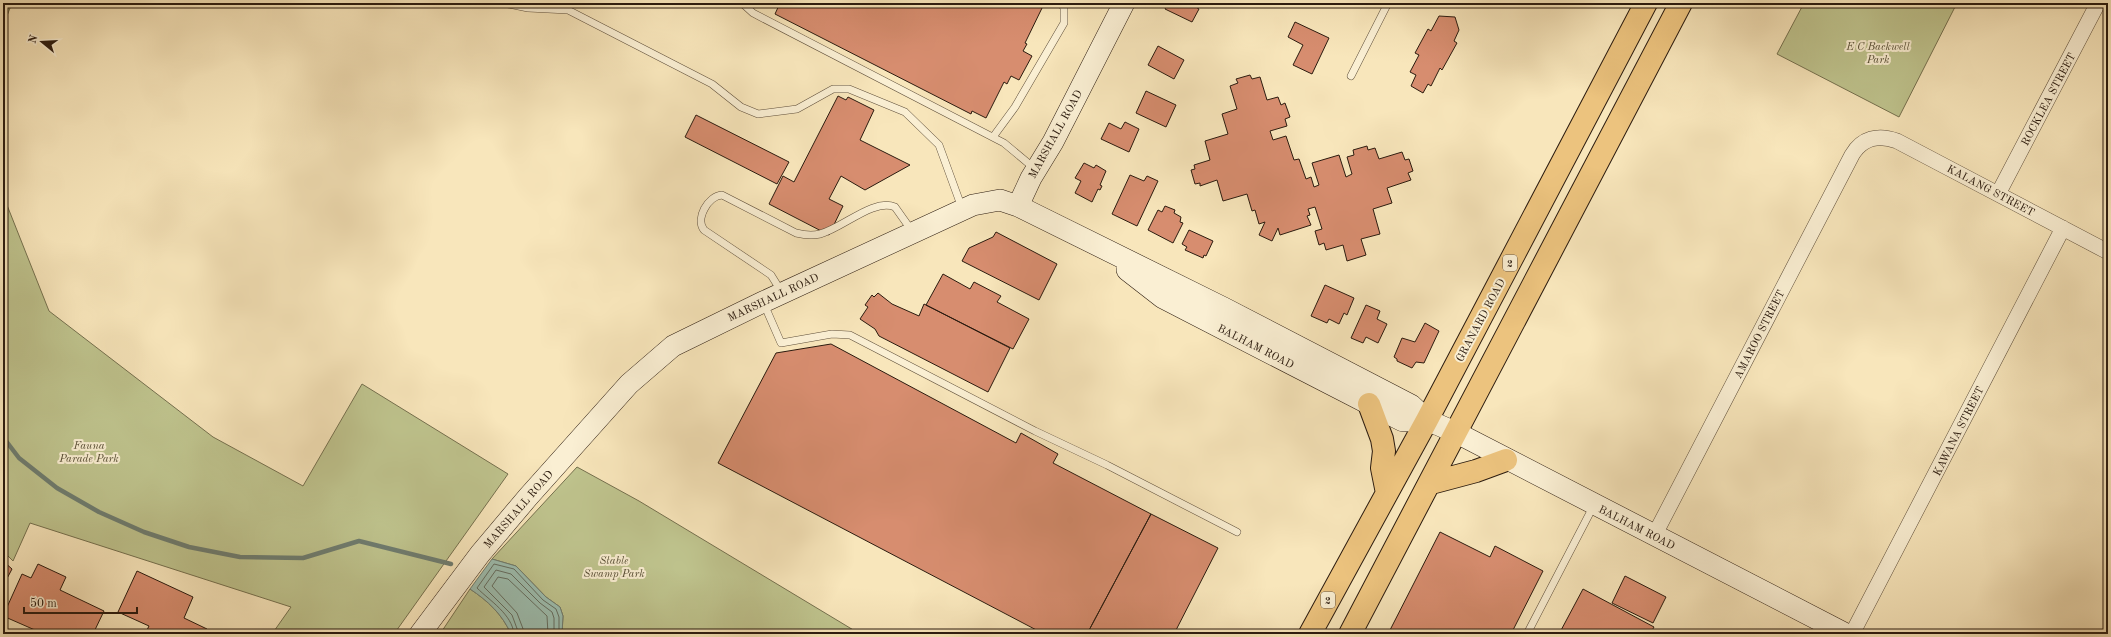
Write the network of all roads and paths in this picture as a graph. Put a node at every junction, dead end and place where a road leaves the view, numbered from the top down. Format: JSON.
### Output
{"nodes":[{"id":1,"x":503,"y":3,"type":"edge"},
{"id":2,"x":742,"y":3,"type":"edge"},
{"id":3,"x":1061,"y":3,"type":"edge"},
{"id":4,"x":1124,"y":3,"type":"edge"},
{"id":5,"x":1388,"y":3,"type":"edge"},
{"id":6,"x":1646,"y":3,"type":"edge"},
{"id":7,"x":1681,"y":3,"type":"edge"},
{"id":8,"x":2098,"y":3,"type":"edge"},
{"id":9,"x":1351,"y":76,"type":"dead end"},
{"id":10,"x":993,"y":137,"type":"junction"},
{"id":11,"x":1871,"y":138,"type":"joint"},
{"id":12,"x":1036,"y":169,"type":"junction"},
{"id":13,"x":1998,"y":194,"type":"junction"},
{"id":14,"x":1018,"y":206,"type":"junction"},
{"id":15,"x":963,"y":210,"type":"junction"},
{"id":16,"x":2063,"y":228,"type":"junction"},
{"id":17,"x":913,"y":232,"type":"junction"},
{"id":18,"x":1097,"y":246,"type":"junction"},
{"id":19,"x":2108,"y":252,"type":"edge"},
{"id":20,"x":782,"y":293,"type":"junction"},
{"id":21,"x":763,"y":302,"type":"junction"},
{"id":22,"x":1369,"y":404,"type":"junction"},
{"id":23,"x":1427,"y":420,"type":"junction"},
{"id":24,"x":1456,"y":433,"type":"junction"},
{"id":25,"x":1506,"y":460,"type":"junction"},
{"id":26,"x":1431,"y":483,"type":"junction"},
{"id":27,"x":1387,"y":493,"type":"junction"},
{"id":28,"x":1594,"y":505,"type":"junction"},
{"id":29,"x":1237,"y":532,"type":"dead end"},
{"id":30,"x":1654,"y":536,"type":"junction"},
{"id":31,"x":420,"y":634,"type":"edge"},
{"id":32,"x":1310,"y":634,"type":"edge"},
{"id":33,"x":1350,"y":634,"type":"edge"},
{"id":34,"x":1527,"y":634,"type":"edge"},
{"id":35,"x":1846,"y":634,"type":"edge"},
{"id":36,"x":1852,"y":634,"type":"edge"}],
"edges":[{"from":1,"to":15,"type":"lane"},
{"from":2,"to":10,"type":"lane"},
{"from":3,"to":10,"type":"lane"},
{"from":4,"to":12,"type":"street","name":"MARSHALL ROAD"},
{"from":5,"to":9,"type":"lane"},
{"from":6,"to":23,"type":"highway","name":"GRANARD ROAD","number":"2"},
{"from":7,"to":24,"type":"highway"},
{"from":8,"to":13,"type":"street","name":"ROCKLEA STREET"},
{"from":10,"to":12,"type":"lane"},
{"from":11,"to":13,"type":"street","name":"KALANG STREET"},
{"from":11,"to":30,"type":"street","name":"AMAROO STREET"},
{"from":12,"to":14,"type":"street","name":"MARSHALL ROAD"},
{"from":13,"to":16,"type":"street","name":"KALANG STREET"},
{"from":14,"to":15,"type":"street","name":"MARSHALL ROAD"},
{"from":14,"to":18,"type":"street","name":"BALHAM ROAD"},
{"from":15,"to":17,"type":"street","name":"MARSHALL ROAD"},
{"from":16,"to":19,"type":"street","name":"KALANG STREET"},
{"from":16,"to":36,"type":"street","name":"KAWANA STREET"},
{"from":17,"to":20,"type":"street","name":"MARSHALL ROAD"},
{"from":17,"to":20,"type":"lane"},
{"from":18,"to":22,"type":"street","name":"BALHAM ROAD"},
{"from":18,"to":23,"type":"street","name":"BALHAM ROAD"},
{"from":20,"to":21,"type":"street","name":"MARSHALL ROAD"},
{"from":21,"to":29,"type":"lane"},
{"from":21,"to":31,"type":"street","name":"MARSHALL ROAD"},
{"from":22,"to":23,"type":"street","name":"BALHAM ROAD"},
{"from":22,"to":27,"type":"highway"},
{"from":23,"to":24,"type":"street","name":"BALHAM ROAD"},
{"from":23,"to":27,"type":"highway","name":"GRANARD ROAD","number":"2"},
{"from":24,"to":25,"type":"street","name":"BALHAM ROAD"},
{"from":24,"to":26,"type":"highway"},
{"from":25,"to":26,"type":"highway"},
{"from":25,"to":28,"type":"street","name":"BALHAM ROAD"},
{"from":26,"to":33,"type":"highway"},
{"from":27,"to":32,"type":"highway","name":"GRANARD ROAD","number":"2"},
{"from":28,"to":30,"type":"street","name":"BALHAM ROAD"},
{"from":28,"to":34,"type":"lane"},
{"from":30,"to":35,"type":"street","name":"BALHAM ROAD"}]}
